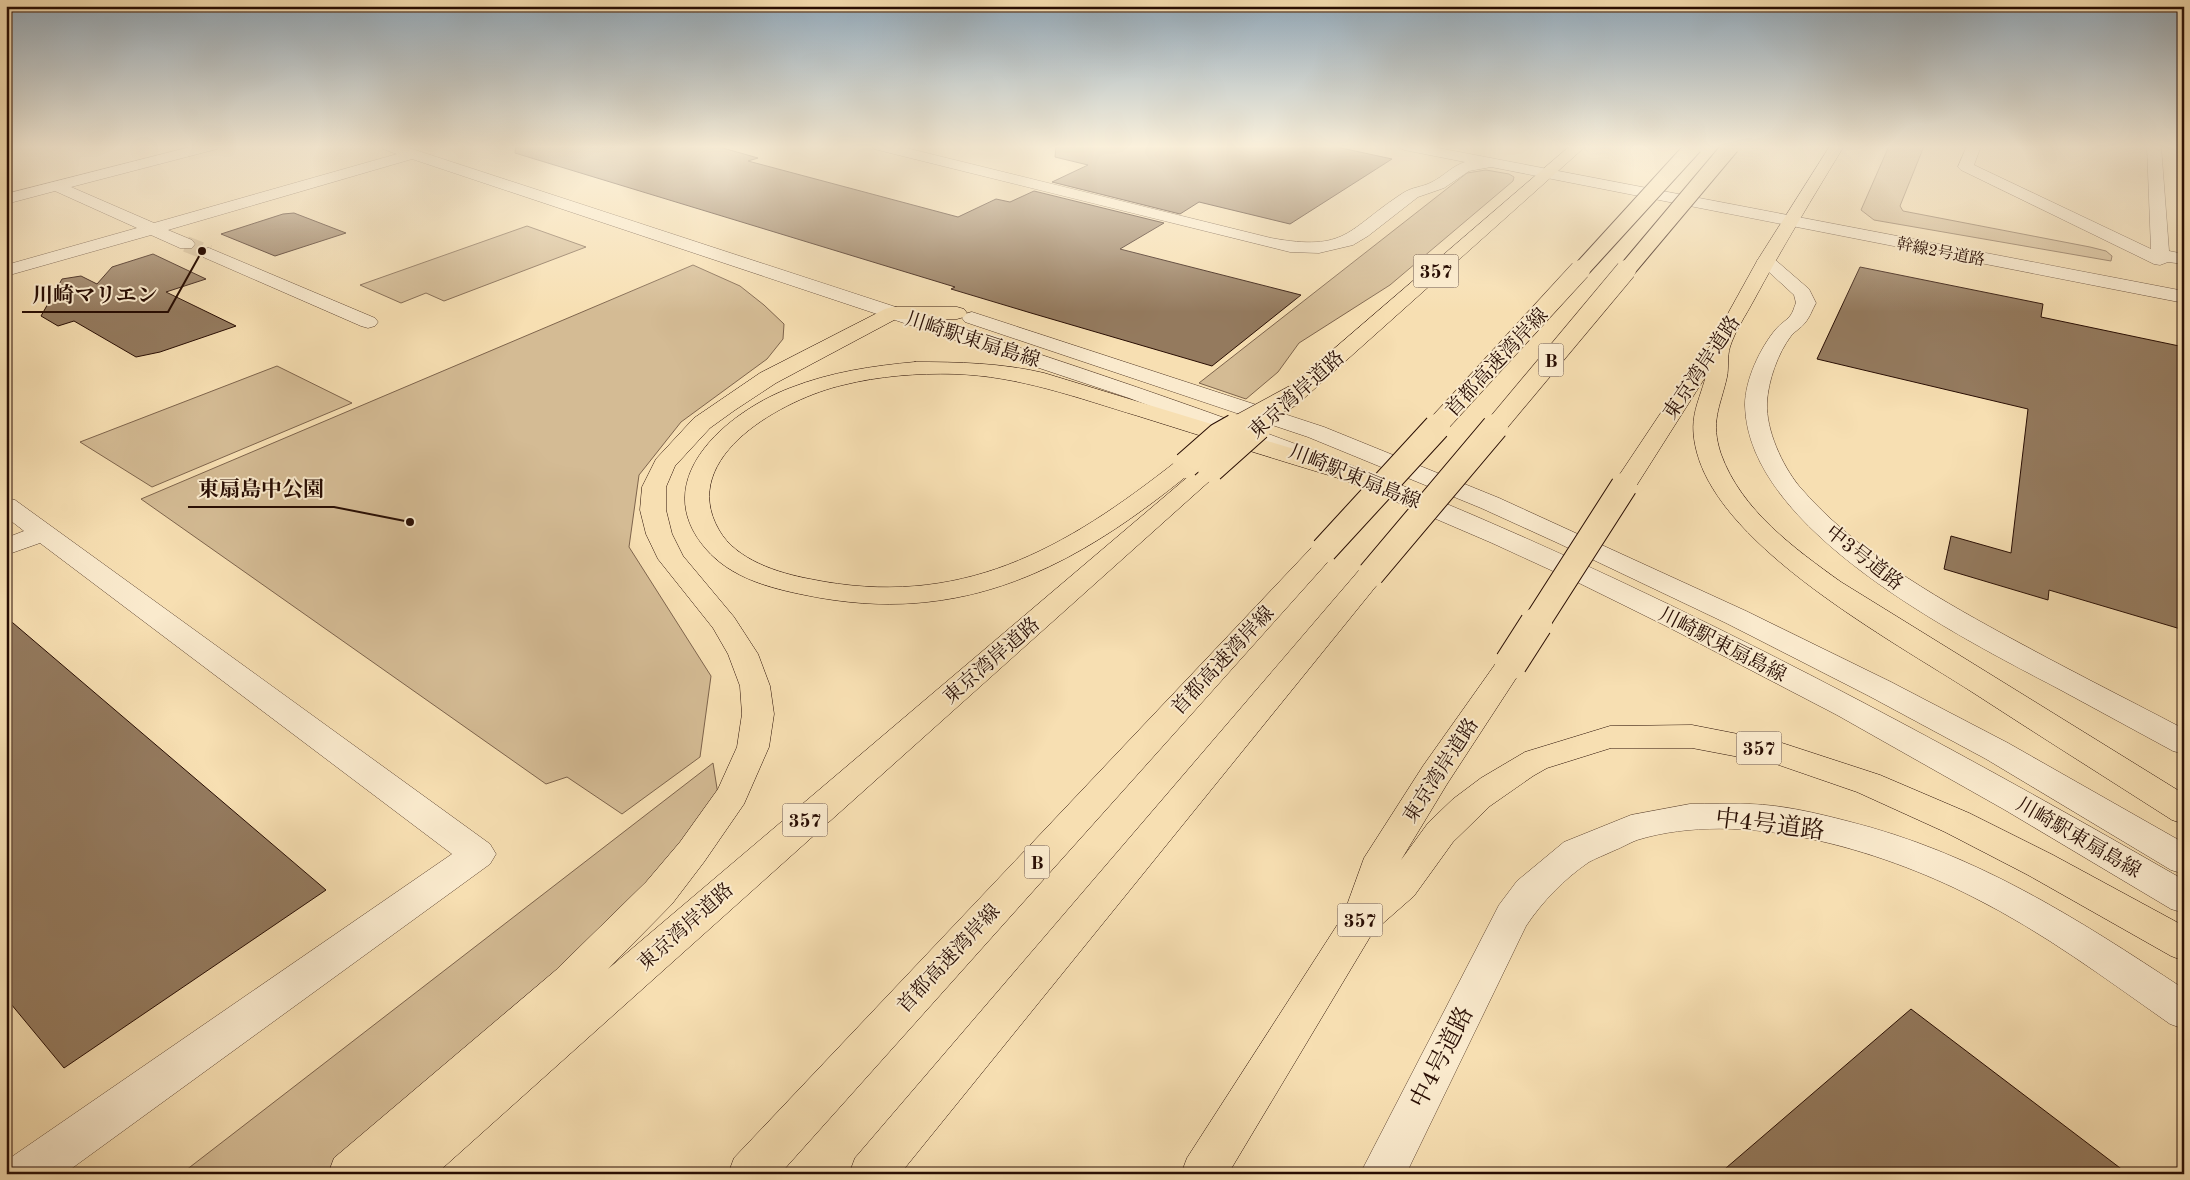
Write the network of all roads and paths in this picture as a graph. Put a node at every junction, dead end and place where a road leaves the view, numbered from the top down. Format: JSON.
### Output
{"nodes":[{"id":1,"x":90,"y":201,"type":"edge"},
{"id":2,"x":249,"y":201,"type":"edge"},
{"id":3,"x":565,"y":201,"type":"edge"},
{"id":4,"x":603,"y":201,"type":"edge"},
{"id":5,"x":1105,"y":201,"type":"edge"},
{"id":6,"x":1402,"y":201,"type":"edge"},
{"id":7,"x":1516,"y":201,"type":"edge"},
{"id":8,"x":1644,"y":201,"type":"edge"},
{"id":9,"x":1685,"y":201,"type":"edge"},
{"id":10,"x":1714,"y":201,"type":"edge"},
{"id":11,"x":1802,"y":201,"type":"edge"},
{"id":12,"x":2039,"y":201,"type":"edge"},
{"id":13,"x":2157,"y":201,"type":"edge"},
{"id":14,"x":1793,"y":216,"type":"junction"},
{"id":15,"x":152,"y":229,"type":"junction"},
{"id":16,"x":186,"y":244,"type":"tunnel mouth"},
{"id":17,"x":209,"y":253,"type":"tunnel mouth"},
{"id":18,"x":2160,"y":258,"type":"junction"},
{"id":19,"x":2184,"y":259,"type":"edge"},
{"id":20,"x":1766,"y":261,"type":"junction"},
{"id":21,"x":806,"y":266,"type":"dead end"},
{"id":22,"x":6,"y":271,"type":"edge"},
{"id":23,"x":2159,"y":280,"type":"junction"},
{"id":24,"x":2184,"y":285,"type":"edge"},
{"id":25,"x":2184,"y":297,"type":"edge"},
{"id":26,"x":896,"y":304,"type":"junction"},
{"id":27,"x":958,"y":313,"type":"joint"},
{"id":28,"x":368,"y":322,"type":"dead end"},
{"id":29,"x":1719,"y":348,"type":"junction"},
{"id":30,"x":1198,"y":468,"type":"junction"},
{"id":31,"x":1357,"y":476,"type":"junction"},
{"id":32,"x":6,"y":505,"type":"edge"},
{"id":33,"x":43,"y":532,"type":"junction"},
{"id":34,"x":6,"y":547,"type":"edge"},
{"id":35,"x":2184,"y":742,"type":"edge"},
{"id":36,"x":2184,"y":811,"type":"edge"},
{"id":37,"x":2184,"y":860,"type":"edge"},
{"id":38,"x":2184,"y":898,"type":"edge"},
{"id":39,"x":1360,"y":921,"type":"junction"},
{"id":40,"x":2184,"y":945,"type":"edge"},
{"id":41,"x":2184,"y":1010,"type":"edge"},
{"id":42,"x":26,"y":1174,"type":"edge"},
{"id":43,"x":350,"y":1174,"type":"edge"},
{"id":44,"x":402,"y":1174,"type":"edge"},
{"id":45,"x":750,"y":1174,"type":"edge"},
{"id":46,"x":871,"y":1174,"type":"edge"},
{"id":47,"x":1204,"y":1174,"type":"edge"},
{"id":48,"x":1382,"y":1174,"type":"edge"}],
"edges":[{"from":1,"to":15,"type":"street"},
{"from":2,"to":15,"type":"street"},
{"from":3,"to":26,"type":"street","name":"川崎駅東扇島線"},
{"from":4,"to":21,"type":"street"},
{"from":5,"to":6,"type":"street"},
{"from":7,"to":30,"type":"highway","name":"東京湾岸道路","number":"357","bridge":true},
{"from":8,"to":45,"type":"highway","name":"首都高速湾岸線","number":"B","bridge":true},
{"from":9,"to":46,"type":"highway","name":"首都高速湾岸線","number":"B","bridge":true},
{"from":10,"to":14,"type":"street","name":"幹線2号道路"},
{"from":11,"to":14,"type":"highway","name":"東京湾岸道路","number":"357"},
{"from":12,"to":18,"type":"street"},
{"from":13,"to":18,"type":"street"},
{"from":14,"to":20,"type":"highway","name":"東京湾岸道路","number":"357"},
{"from":14,"to":23,"type":"street","name":"幹線2号道路"},
{"from":14,"to":25,"type":"street","name":"幹線2号道路"},
{"from":15,"to":16,"type":"street"},
{"from":15,"to":22,"type":"street"},
{"from":17,"to":28,"type":"street"},
{"from":18,"to":19,"type":"street"},
{"from":18,"to":23,"type":"street"},
{"from":20,"to":29,"type":"highway","name":"東京湾岸道路","number":"357"},
{"from":20,"to":35,"type":"street","name":"中3号道路"},
{"from":23,"to":24,"type":"street","name":"幹線2号道路"},
{"from":26,"to":27,"type":"highway"},
{"from":26,"to":31,"type":"street","name":"川崎駅東扇島線"},
{"from":26,"to":43,"type":"highway"},
{"from":27,"to":37,"type":"street","name":"川崎駅東扇島線"},
{"from":29,"to":36,"type":"highway","number":"357"},
{"from":29,"to":39,"type":"highway","name":"東京湾岸道路","number":"357","bridge":true},
{"from":30,"to":31,"type":"highway"},
{"from":30,"to":44,"type":"highway","name":"東京湾岸道路","number":"357"},
{"from":31,"to":38,"type":"street","name":"川崎駅東扇島線"},
{"from":32,"to":33,"type":"street"},
{"from":33,"to":34,"type":"street"},
{"from":33,"to":42,"type":"street"},
{"from":39,"to":40,"type":"highway","number":"357"},
{"from":39,"to":47,"type":"highway","name":"東京湾岸道路","number":"357"},
{"from":41,"to":48,"type":"street","name":"中4号道路"}]}
